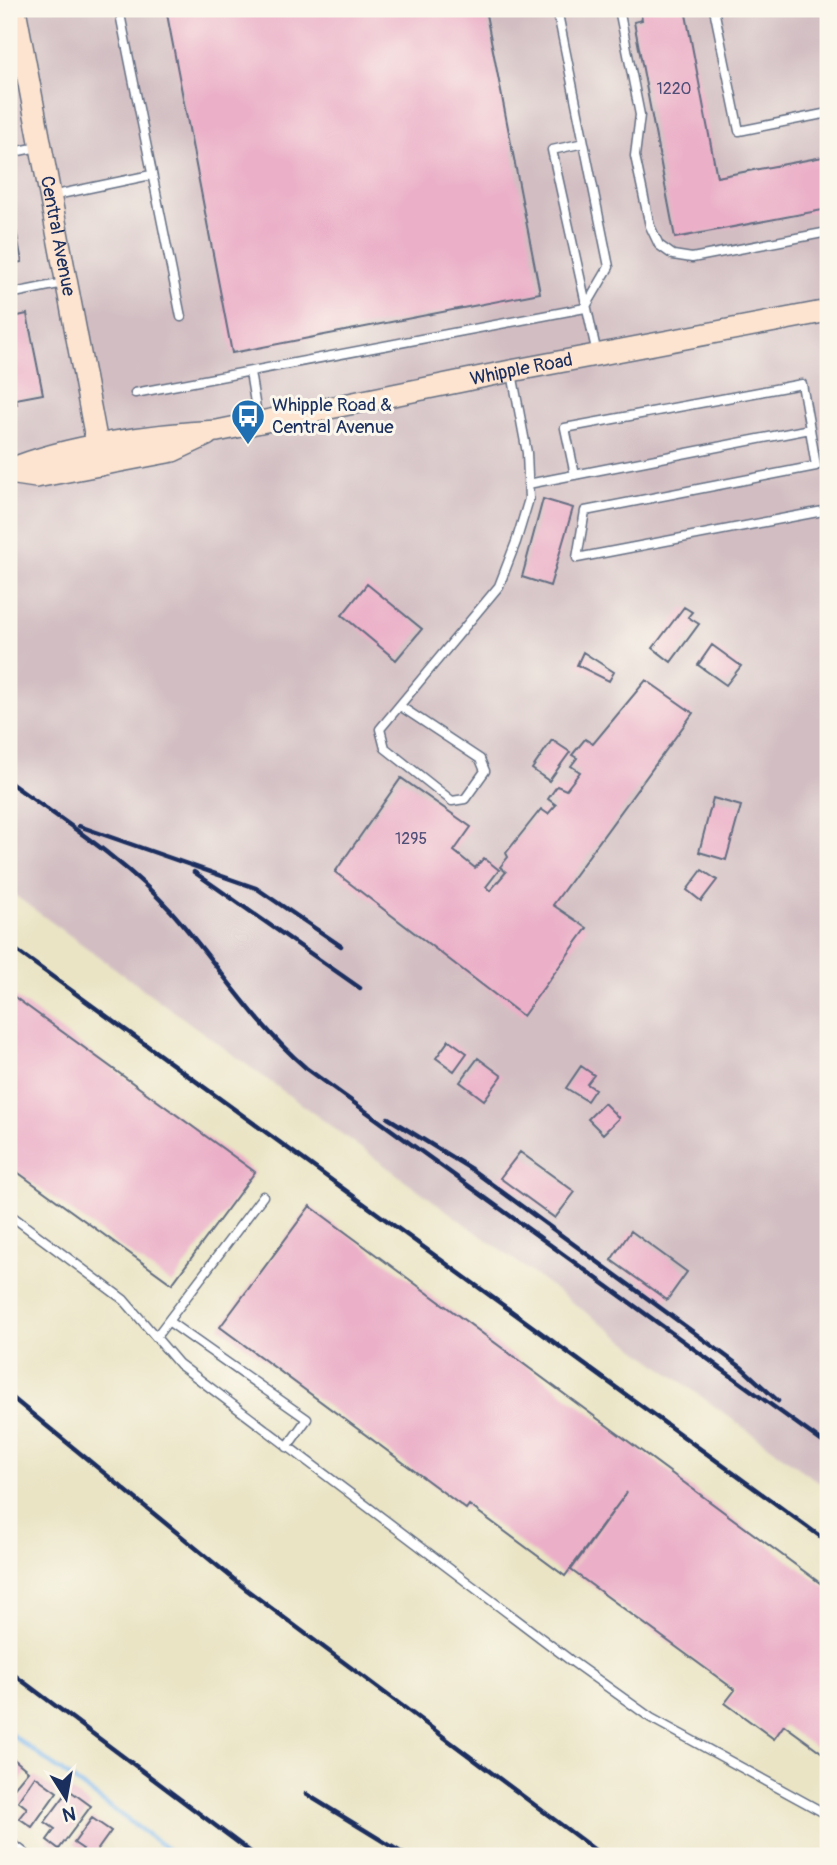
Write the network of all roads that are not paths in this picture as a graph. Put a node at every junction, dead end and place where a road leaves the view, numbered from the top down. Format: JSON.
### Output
{"nodes":[{"id":1,"x":15,"y":9,"type":"edge"},
{"id":2,"x":118,"y":9,"type":"edge"},
{"id":3,"x":557,"y":9,"type":"edge"},
{"id":4,"x":620,"y":9,"type":"edge"},
{"id":5,"x":714,"y":9,"type":"edge"},
{"id":6,"x":828,"y":113,"type":"edge"},
{"id":7,"x":584,"y":143,"type":"junction"},
{"id":8,"x":41,"y":146,"type":"junction"},
{"id":9,"x":9,"y":153,"type":"edge"},
{"id":10,"x":151,"y":175,"type":"junction"},
{"id":11,"x":51,"y":196,"type":"junction"},
{"id":12,"x":828,"y":232,"type":"edge"},
{"id":13,"x":67,"y":282,"type":"junction"},
{"id":14,"x":9,"y":294,"type":"edge"},
{"id":15,"x":585,"y":307,"type":"junction"},
{"id":16,"x":828,"y":311,"type":"edge"},
{"id":17,"x":181,"y":317,"type":"dead end"},
{"id":18,"x":597,"y":355,"type":"junction"},
{"id":19,"x":511,"y":371,"type":"junction"},
{"id":20,"x":250,"y":372,"type":"junction"},
{"id":21,"x":135,"y":393,"type":"dead end"},
{"id":22,"x":258,"y":423,"type":"junction"},
{"id":23,"x":810,"y":429,"type":"junction"},
{"id":24,"x":99,"y":456,"type":"junction"},
{"id":25,"x":9,"y":472,"type":"edge"},
{"id":26,"x":575,"y":475,"type":"junction"},
{"id":27,"x":528,"y":484,"type":"junction"},
{"id":28,"x":823,"y":511,"type":"dead end"},
{"id":29,"x":400,"y":706,"type":"junction"},
{"id":30,"x":263,"y":1196,"type":"dead end"},
{"id":31,"x":9,"y":1214,"type":"edge"},
{"id":32,"x":168,"y":1321,"type":"junction"},
{"id":33,"x":156,"y":1337,"type":"junction"},
{"id":34,"x":287,"y":1447,"type":"junction"},
{"id":35,"x":828,"y":1815,"type":"edge"},
{"id":36,"x":9,"y":1846,"type":"edge"},
{"id":37,"x":22,"y":1856,"type":"edge"}],
"edges":[{"from":1,"to":8,"type":"main road","name":"Central Avenue"},
{"from":2,"to":10,"type":"lane"},
{"from":3,"to":7,"type":"lane"},
{"from":4,"to":12,"type":"lane"},
{"from":5,"to":6,"type":"lane"},
{"from":7,"to":15,"type":"lane"},
{"from":7,"to":15,"type":"lane"},
{"from":8,"to":9,"type":"lane"},
{"from":8,"to":11,"type":"main road","name":"Central Avenue"},
{"from":10,"to":11,"type":"lane"},
{"from":10,"to":17,"type":"lane"},
{"from":11,"to":13,"type":"main road","name":"Central Avenue"},
{"from":13,"to":14,"type":"lane"},
{"from":13,"to":24,"type":"main road","name":"Central Avenue"},
{"from":15,"to":18,"type":"lane"},
{"from":15,"to":20,"type":"lane"},
{"from":16,"to":18,"type":"main road","name":"Whipple Road"},
{"from":18,"to":19,"type":"main road","name":"Whipple Road"},
{"from":19,"to":22,"type":"main road","name":"Whipple Road"},
{"from":19,"to":27,"type":"lane"},
{"from":20,"to":21,"type":"lane"},
{"from":20,"to":22,"type":"lane"},
{"from":22,"to":24,"type":"main road","name":"Whipple Road"},
{"from":23,"to":26,"type":"lane"},
{"from":23,"to":26,"type":"lane"},
{"from":23,"to":28,"type":"lane"},
{"from":24,"to":25,"type":"main road","name":"Whipple Road"},
{"from":26,"to":27,"type":"lane"},
{"from":27,"to":29,"type":"lane"},
{"from":29,"to":29,"type":"lane"},
{"from":30,"to":32,"type":"lane"},
{"from":31,"to":33,"type":"lane"},
{"from":32,"to":33,"type":"lane"},
{"from":32,"to":34,"type":"lane"},
{"from":33,"to":34,"type":"lane"},
{"from":34,"to":35,"type":"lane"},
{"from":36,"to":37,"type":"street"}]}
